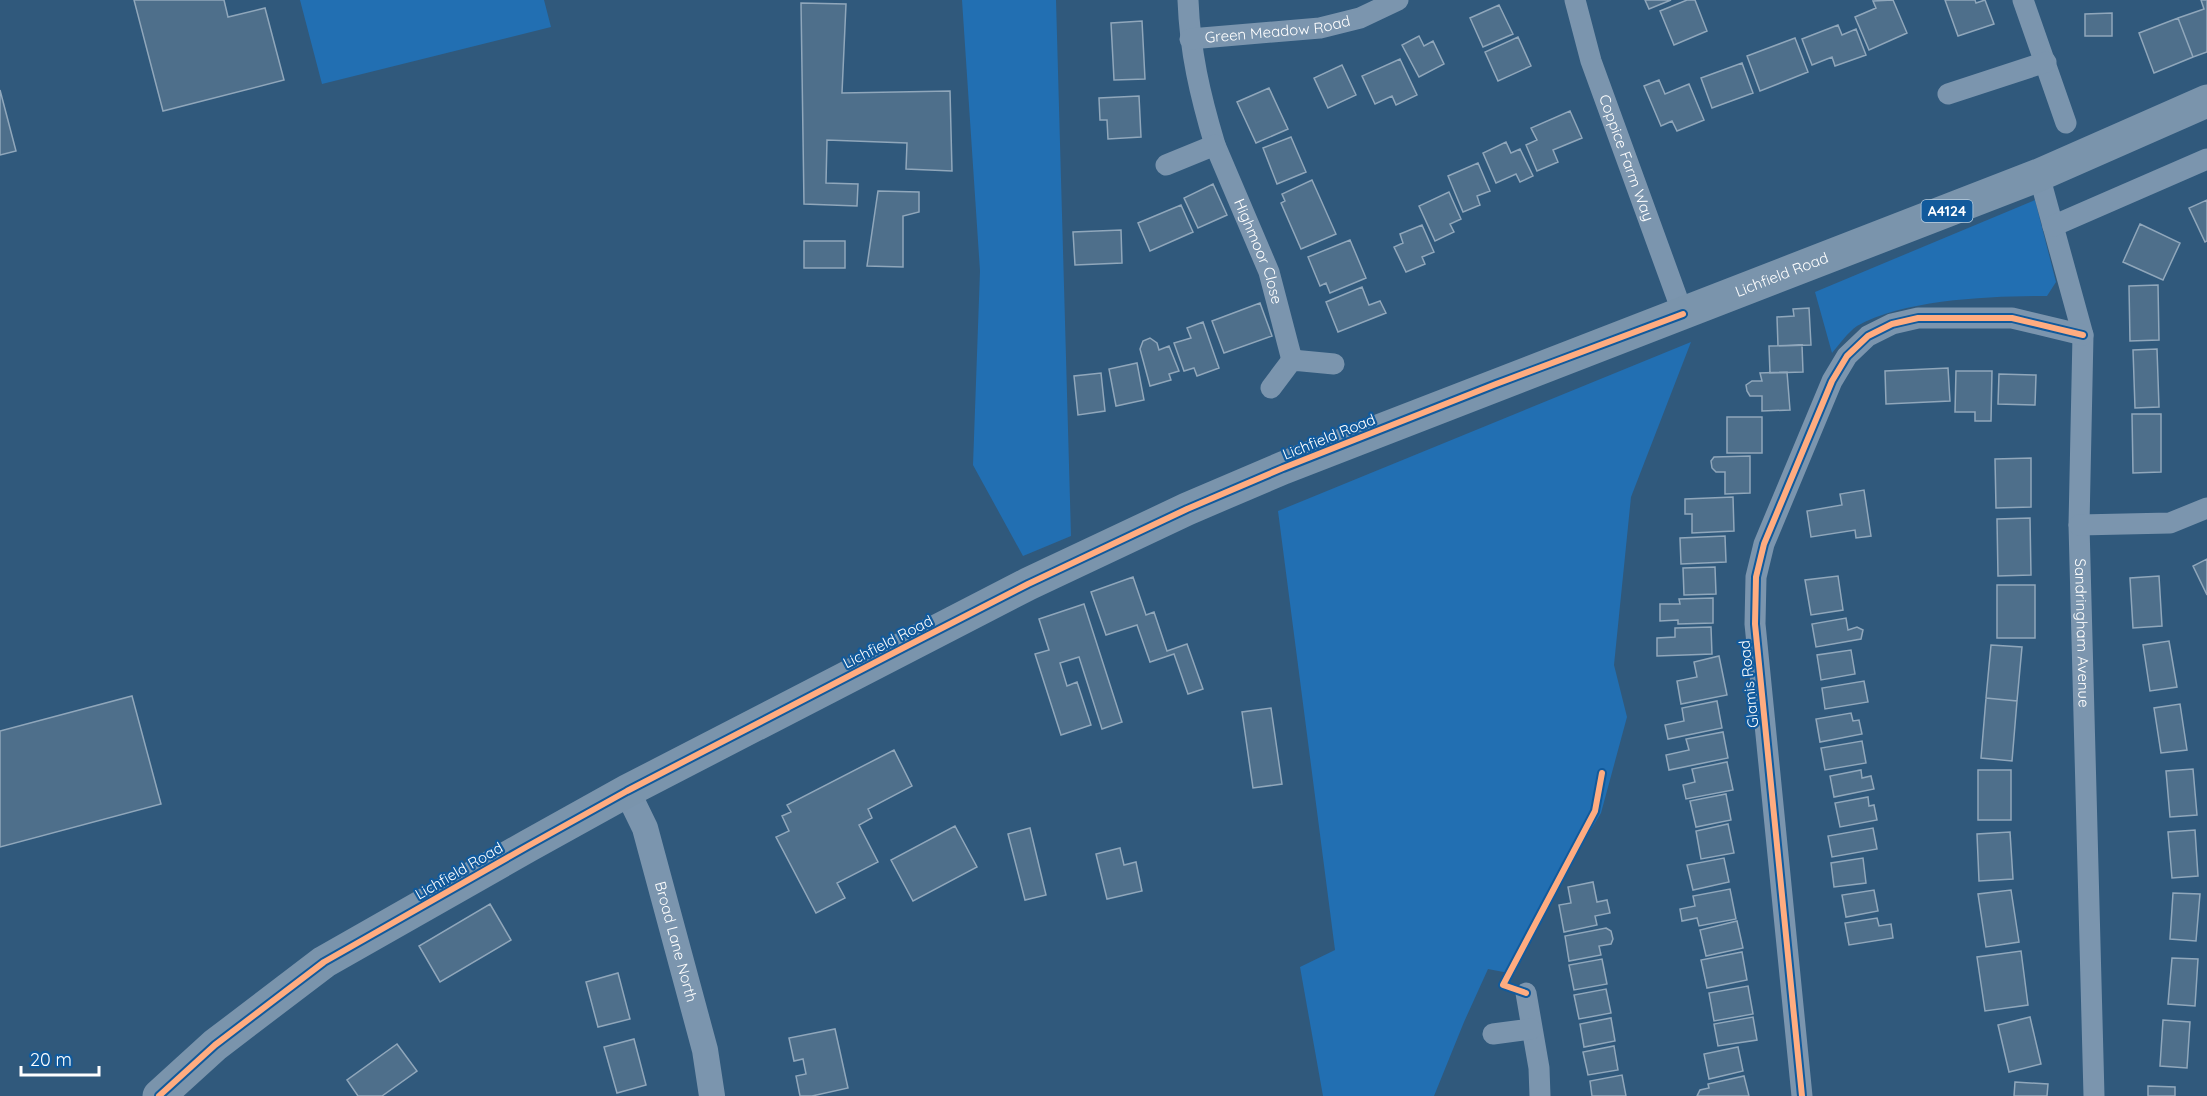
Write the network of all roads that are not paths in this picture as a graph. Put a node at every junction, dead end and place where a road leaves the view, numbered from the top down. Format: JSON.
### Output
{"nodes":[{"id":1,"x":1188,"y":0,"type":"edge"},
{"id":2,"x":1398,"y":0,"type":"edge"},
{"id":3,"x":1575,"y":0,"type":"edge"},
{"id":4,"x":2023,"y":0,"type":"edge"},
{"id":5,"x":1190,"y":39,"type":"junction"},
{"id":6,"x":2046,"y":62,"type":"junction"},
{"id":7,"x":1948,"y":94,"type":"dead end"},
{"id":8,"x":2207,"y":101,"type":"edge"},
{"id":9,"x":2066,"y":123,"type":"dead end"},
{"id":10,"x":1215,"y":145,"type":"junction"},
{"id":11,"x":2207,"y":159,"type":"edge"},
{"id":12,"x":1166,"y":165,"type":"dead end"},
{"id":13,"x":2039,"y":175,"type":"junction"},
{"id":14,"x":2053,"y":226,"type":"junction"},
{"id":15,"x":1683,"y":314,"type":"junction"},
{"id":16,"x":2083,"y":335,"type":"junction"},
{"id":17,"x":1292,"y":360,"type":"junction"},
{"id":18,"x":1334,"y":364,"type":"dead end"},
{"id":19,"x":1271,"y":388,"type":"dead end"},
{"id":20,"x":2207,"y":508,"type":"edge"},
{"id":21,"x":2079,"y":525,"type":"junction"},
{"id":22,"x":627,"y":791,"type":"junction"},
{"id":23,"x":1526,"y":993,"type":"dead end"},
{"id":24,"x":1531,"y":1029,"type":"junction"},
{"id":25,"x":1493,"y":1034,"type":"dead end"},
{"id":26,"x":159,"y":1096,"type":"edge"},
{"id":27,"x":712,"y":1096,"type":"edge"},
{"id":28,"x":1540,"y":1096,"type":"edge"},
{"id":29,"x":1802,"y":1096,"type":"edge"},
{"id":30,"x":2094,"y":1096,"type":"edge"}],
"edges":[{"from":1,"to":5,"type":"street","name":"Highmoor Close"},
{"from":2,"to":5,"type":"street","name":"Green Meadow Road"},
{"from":3,"to":15,"type":"street","name":"Coppice Farm Way"},
{"from":4,"to":6,"type":"street"},
{"from":5,"to":10,"type":"street","name":"Highmoor Close"},
{"from":6,"to":7,"type":"street"},
{"from":6,"to":9,"type":"street"},
{"from":8,"to":13,"type":"main road","name":"Lichfield Road","number":"A4124"},
{"from":10,"to":12,"type":"street"},
{"from":10,"to":17,"type":"street","name":"Highmoor Close"},
{"from":11,"to":14,"type":"street"},
{"from":13,"to":14,"type":"street","name":"Sandringham Avenue"},
{"from":13,"to":15,"type":"main road","name":"Lichfield Road","number":"A4124"},
{"from":14,"to":16,"type":"street","name":"Sandringham Avenue"},
{"from":15,"to":22,"type":"main road","name":"Lichfield Road","number":"A4124"},
{"from":16,"to":21,"type":"street","name":"Sandringham Avenue"},
{"from":16,"to":29,"type":"street","name":"Glamis Road"},
{"from":17,"to":18,"type":"street"},
{"from":17,"to":19,"type":"street"},
{"from":20,"to":21,"type":"street"},
{"from":21,"to":30,"type":"street","name":"Sandringham Avenue"},
{"from":22,"to":26,"type":"main road","name":"Lichfield Road","number":"A4124"},
{"from":22,"to":27,"type":"street","name":"Broad Lane North"},
{"from":23,"to":24,"type":"street"},
{"from":24,"to":25,"type":"street"},
{"from":24,"to":28,"type":"street"}]}
